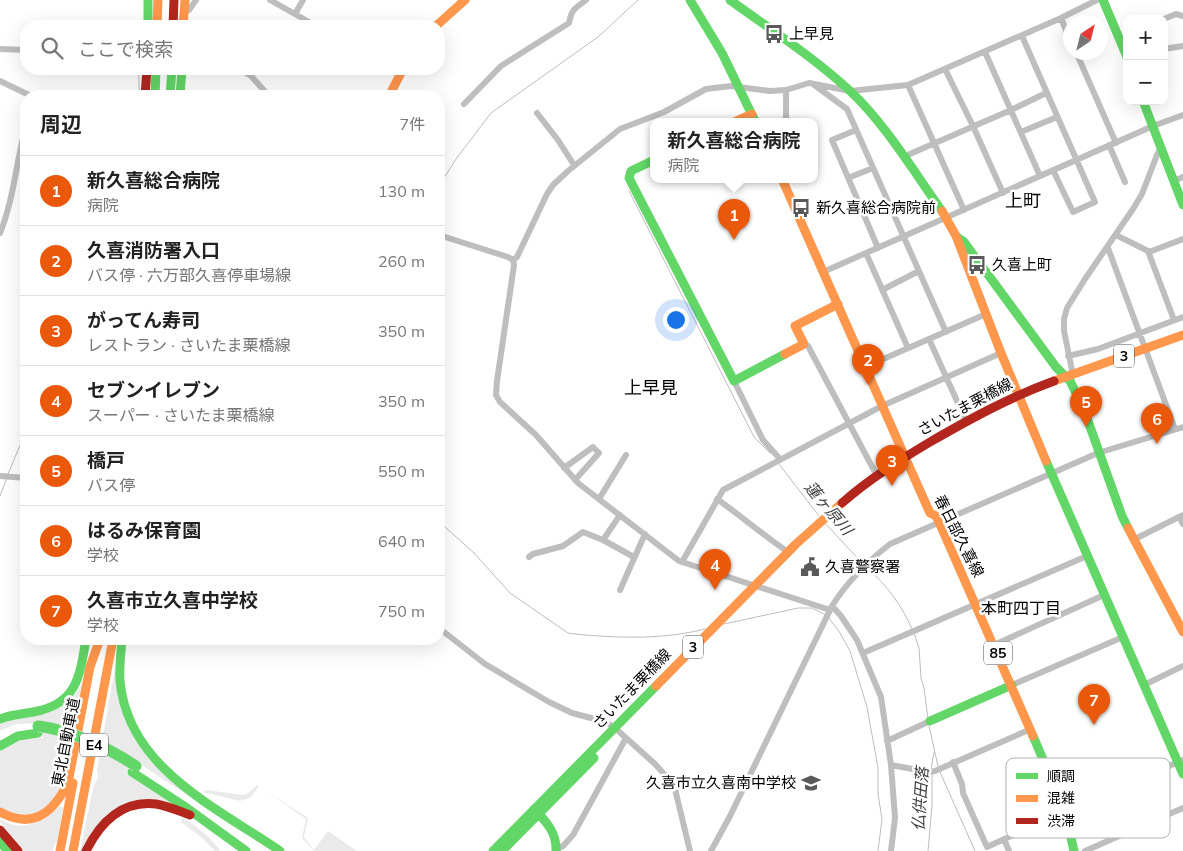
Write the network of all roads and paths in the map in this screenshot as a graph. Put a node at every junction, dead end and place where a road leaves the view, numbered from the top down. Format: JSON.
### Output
{"nodes":[{"id":1,"x":148,"y":0,"type":"edge"},
{"id":2,"x":158,"y":0,"type":"edge"},
{"id":3,"x":174,"y":0,"type":"edge"},
{"id":4,"x":185,"y":0,"type":"edge"},
{"id":5,"x":196,"y":0,"type":"edge"},
{"id":6,"x":270,"y":0,"type":"edge"},
{"id":7,"x":303,"y":0,"type":"edge"},
{"id":8,"x":465,"y":0,"type":"edge"},
{"id":9,"x":586,"y":0,"type":"edge"},
{"id":10,"x":690,"y":0,"type":"edge"},
{"id":11,"x":730,"y":0,"type":"edge"},
{"id":12,"x":1097,"y":0,"type":"edge"},
{"id":13,"x":1103,"y":0,"type":"edge"},
{"id":14,"x":184,"y":12,"type":"junction"},
{"id":15,"x":295,"y":14,"type":"junction"},
{"id":16,"x":1183,"y":16,"type":"edge"},
{"id":17,"x":1168,"y":17,"type":"edge"},
{"id":18,"x":1061,"y":18,"type":"junction"},
{"id":19,"x":148,"y":20,"type":"edge"},
{"id":20,"x":157,"y":20,"type":"edge"},
{"id":21,"x":173,"y":20,"type":"edge"},
{"id":22,"x":183,"y":20,"type":"edge"},
{"id":23,"x":306,"y":20,"type":"edge"},
{"id":24,"x":443,"y":20,"type":"edge"},
{"id":25,"x":1063,"y":23,"type":"edge"},
{"id":26,"x":1022,"y":36,"type":"junction"},
{"id":27,"x":1183,"y":46,"type":"edge"},
{"id":28,"x":1123,"y":48,"type":"edge"},
{"id":29,"x":1168,"y":48,"type":"edge"},
{"id":30,"x":0,"y":49,"type":"edge"},
{"id":31,"x":20,"y":50,"type":"edge"},
{"id":32,"x":985,"y":52,"type":"junction"},
{"id":33,"x":1079,"y":60,"type":"edge"},
{"id":34,"x":945,"y":69,"type":"junction"},
{"id":35,"x":147,"y":75,"type":"edge"},
{"id":36,"x":156,"y":75,"type":"edge"},
{"id":37,"x":172,"y":75,"type":"edge"},
{"id":38,"x":182,"y":75,"type":"edge"},
{"id":39,"x":248,"y":75,"type":"edge"},
{"id":40,"x":397,"y":75,"type":"edge"},
{"id":41,"x":0,"y":82,"type":"edge"},
{"id":42,"x":812,"y":83,"type":"junction"},
{"id":43,"x":908,"y":85,"type":"junction"},
{"id":44,"x":739,"y":87,"type":"junction"},
{"id":45,"x":145,"y":90,"type":"edge"},
{"id":46,"x":155,"y":90,"type":"edge"},
{"id":47,"x":170,"y":90,"type":"edge"},
{"id":48,"x":180,"y":90,"type":"edge"},
{"id":49,"x":264,"y":90,"type":"edge"},
{"id":50,"x":391,"y":90,"type":"edge"},
{"id":51,"x":786,"y":90,"type":"junction"},
{"id":52,"x":20,"y":91,"type":"edge"},
{"id":53,"x":850,"y":91,"type":"junction"},
{"id":54,"x":1046,"y":93,"type":"junction"},
{"id":55,"x":464,"y":104,"type":"dead end"},
{"id":56,"x":1145,"y":105,"type":"edge"},
{"id":57,"x":1011,"y":110,"type":"junction"},
{"id":58,"x":537,"y":114,"type":"dead end"},
{"id":59,"x":1183,"y":114,"type":"edge"},
{"id":60,"x":1057,"y":117,"type":"junction"},
{"id":61,"x":753,"y":118,"type":"edge"},
{"id":62,"x":786,"y":118,"type":"edge"},
{"id":63,"x":973,"y":126,"type":"junction"},
{"id":64,"x":1153,"y":126,"type":"junction"},
{"id":65,"x":856,"y":130,"type":"junction"},
{"id":66,"x":1021,"y":132,"type":"junction"},
{"id":67,"x":935,"y":143,"type":"junction"},
{"id":68,"x":1112,"y":144,"type":"junction"},
{"id":69,"x":20,"y":147,"type":"edge"},
{"id":70,"x":1161,"y":147,"type":"junction"},
{"id":71,"x":903,"y":157,"type":"junction"},
{"id":72,"x":1077,"y":160,"type":"junction"},
{"id":73,"x":650,"y":162,"type":"edge"},
{"id":74,"x":574,"y":165,"type":"junction"},
{"id":75,"x":873,"y":168,"type":"junction"},
{"id":76,"x":1053,"y":170,"type":"junction"},
{"id":77,"x":1040,"y":176,"type":"junction"},
{"id":78,"x":848,"y":178,"type":"junction"},
{"id":79,"x":1178,"y":179,"type":"edge"},
{"id":80,"x":1125,"y":182,"type":"dead end"},
{"id":81,"x":784,"y":183,"type":"edge"},
{"id":82,"x":1002,"y":192,"type":"junction"},
{"id":83,"x":1183,"y":206,"type":"edge"},
{"id":84,"x":964,"y":210,"type":"junction"},
{"id":85,"x":947,"y":217,"type":"junction"},
{"id":86,"x":0,"y":233,"type":"edge"},
{"id":87,"x":956,"y":236,"type":"junction"},
{"id":88,"x":1116,"y":236,"type":"junction"},
{"id":89,"x":445,"y":237,"type":"edge"},
{"id":90,"x":903,"y":237,"type":"junction"},
{"id":91,"x":1183,"y":240,"type":"edge"},
{"id":92,"x":878,"y":248,"type":"junction"},
{"id":93,"x":1108,"y":248,"type":"junction"},
{"id":94,"x":1149,"y":252,"type":"junction"},
{"id":95,"x":866,"y":253,"type":"junction"},
{"id":96,"x":513,"y":260,"type":"junction"},
{"id":97,"x":919,"y":271,"type":"junction"},
{"id":98,"x":824,"y":272,"type":"junction"},
{"id":99,"x":882,"y":290,"type":"junction"},
{"id":100,"x":838,"y":304,"type":"junction"},
{"id":101,"x":986,"y":314,"type":"junction"},
{"id":102,"x":1183,"y":317,"type":"edge"},
{"id":103,"x":1174,"y":320,"type":"junction"},
{"id":104,"x":946,"y":332,"type":"junction"},
{"id":105,"x":1139,"y":332,"type":"junction"},
{"id":106,"x":1183,"y":335,"type":"edge"},
{"id":107,"x":929,"y":339,"type":"junction"},
{"id":108,"x":1183,"y":341,"type":"edge"},
{"id":109,"x":804,"y":344,"type":"junction"},
{"id":110,"x":908,"y":348,"type":"junction"},
{"id":111,"x":1146,"y":351,"type":"junction"},
{"id":112,"x":1001,"y":353,"type":"junction"},
{"id":113,"x":1068,"y":356,"type":"junction"},
{"id":114,"x":865,"y":367,"type":"junction"},
{"id":115,"x":946,"y":377,"type":"junction"},
{"id":116,"x":1069,"y":378,"type":"junction"},
{"id":117,"x":734,"y":381,"type":"junction"},
{"id":118,"x":1020,"y":398,"type":"junction"},
{"id":119,"x":882,"y":406,"type":"junction"},
{"id":120,"x":966,"y":421,"type":"junction"},
{"id":121,"x":848,"y":423,"type":"junction"},
{"id":122,"x":1183,"y":427,"type":"edge"},
{"id":123,"x":1175,"y":429,"type":"junction"},
{"id":124,"x":1098,"y":453,"type":"junction"},
{"id":125,"x":626,"y":455,"type":"dead end"},
{"id":126,"x":906,"y":460,"type":"junction"},
{"id":127,"x":778,"y":461,"type":"junction"},
{"id":128,"x":564,"y":468,"type":"junction"},
{"id":129,"x":1050,"y":473,"type":"junction"},
{"id":130,"x":4,"y":476,"type":"edge"},
{"id":131,"x":876,"y":476,"type":"junction"},
{"id":132,"x":20,"y":477,"type":"edge"},
{"id":133,"x":575,"y":480,"type":"junction"},
{"id":134,"x":599,"y":499,"type":"junction"},
{"id":135,"x":717,"y":499,"type":"junction"},
{"id":136,"x":620,"y":515,"type":"junction"},
{"id":137,"x":1181,"y":516,"type":"edge"},
{"id":138,"x":939,"y":522,"type":"junction"},
{"id":139,"x":1183,"y":524,"type":"edge"},
{"id":140,"x":644,"y":534,"type":"junction"},
{"id":141,"x":603,"y":540,"type":"junction"},
{"id":142,"x":1133,"y":540,"type":"junction"},
{"id":143,"x":788,"y":552,"type":"junction"},
{"id":144,"x":1087,"y":556,"type":"junction"},
{"id":145,"x":529,"y":557,"type":"dead end"},
{"id":146,"x":634,"y":557,"type":"junction"},
{"id":147,"x":682,"y":562,"type":"junction"},
{"id":148,"x":757,"y":586,"type":"junction"},
{"id":149,"x":620,"y":590,"type":"dead end"},
{"id":150,"x":1104,"y":595,"type":"junction"},
{"id":151,"x":976,"y":604,"type":"junction"},
{"id":152,"x":831,"y":608,"type":"junction"},
{"id":153,"x":1183,"y":632,"type":"edge"},
{"id":154,"x":445,"y":633,"type":"edge"},
{"id":155,"x":1123,"y":637,"type":"junction"},
{"id":156,"x":85,"y":645,"type":"edge"},
{"id":157,"x":98,"y":645,"type":"edge"},
{"id":158,"x":99,"y":645,"type":"edge"},
{"id":159,"x":112,"y":645,"type":"edge"},
{"id":160,"x":122,"y":645,"type":"edge"},
{"id":161,"x":994,"y":645,"type":"junction"},
{"id":162,"x":863,"y":653,"type":"junction"},
{"id":163,"x":1183,"y":666,"type":"edge"},
{"id":164,"x":1012,"y":685,"type":"junction"},
{"id":165,"x":1144,"y":685,"type":"junction"},
{"id":166,"x":0,"y":719,"type":"edge"},
{"id":167,"x":930,"y":721,"type":"joint"},
{"id":168,"x":1030,"y":729,"type":"junction"},
{"id":169,"x":38,"y":730,"type":"junction"},
{"id":170,"x":620,"y":732,"type":"junction"},
{"id":171,"x":0,"y":737,"type":"edge"},
{"id":172,"x":887,"y":741,"type":"junction"},
{"id":173,"x":0,"y":746,"type":"edge"},
{"id":174,"x":1042,"y":758,"type":"edge"},
{"id":175,"x":1180,"y":761,"type":"edge"},
{"id":176,"x":953,"y":762,"type":"junction"},
{"id":177,"x":890,"y":766,"type":"junction"},
{"id":178,"x":134,"y":769,"type":"junction"},
{"id":179,"x":1183,"y":774,"type":"edge"},
{"id":180,"x":1183,"y":808,"type":"edge"},
{"id":181,"x":537,"y":811,"type":"junction"},
{"id":182,"x":0,"y":812,"type":"edge"},
{"id":183,"x":221,"y":813,"type":"junction"},
{"id":184,"x":1170,"y":814,"type":"edge"},
{"id":185,"x":198,"y":818,"type":"junction"},
{"id":186,"x":0,"y":830,"type":"edge"},
{"id":187,"x":1071,"y":838,"type":"edge"},
{"id":188,"x":1115,"y":838,"type":"edge"},
{"id":189,"x":1004,"y":839,"type":"joint"},
{"id":190,"x":0,"y":842,"type":"edge"},
{"id":191,"x":556,"y":850,"type":"edge"},
{"id":192,"x":8,"y":851,"type":"edge"},
{"id":193,"x":18,"y":851,"type":"edge"},
{"id":194,"x":60,"y":851,"type":"edge"},
{"id":195,"x":73,"y":851,"type":"edge"},
{"id":196,"x":86,"y":851,"type":"edge"},
{"id":197,"x":246,"y":851,"type":"edge"},
{"id":198,"x":280,"y":851,"type":"edge"},
{"id":199,"x":493,"y":851,"type":"edge"},
{"id":200,"x":502,"y":851,"type":"edge"},
{"id":201,"x":690,"y":851,"type":"edge"},
{"id":202,"x":711,"y":851,"type":"edge"},
{"id":203,"x":891,"y":851,"type":"edge"},
{"id":204,"x":1009,"y":851,"type":"edge"},
{"id":205,"x":1074,"y":851,"type":"edge"},
{"id":206,"x":1085,"y":851,"type":"edge"}],
"edges":[{"from":1,"to":19,"type":"main road"},
{"from":2,"to":20,"type":"main road"},
{"from":3,"to":21,"type":"main road"},
{"from":4,"to":14,"type":"main road"},
{"from":5,"to":14,"type":"street"},
{"from":6,"to":15,"type":"street"},
{"from":7,"to":15,"type":"street"},
{"from":8,"to":24,"type":"main road"},
{"from":9,"to":55,"type":"street"},
{"from":10,"to":44,"type":"main road"},
{"from":11,"to":53,"type":"main road"},
{"from":12,"to":18,"type":"street"},
{"from":13,"to":28,"type":"main road"},
{"from":14,"to":22,"type":"main road"},
{"from":15,"to":23,"type":"street"},
{"from":16,"to":17,"type":"street"},
{"from":18,"to":25,"type":"street"},
{"from":18,"to":26,"type":"street"},
{"from":26,"to":32,"type":"street"},
{"from":26,"to":54,"type":"street"},
{"from":27,"to":29,"type":"street"},
{"from":30,"to":31,"type":"street"},
{"from":32,"to":34,"type":"street"},
{"from":32,"to":57,"type":"street"},
{"from":33,"to":68,"type":"street"},
{"from":34,"to":43,"type":"street"},
{"from":34,"to":63,"type":"street"},
{"from":35,"to":45,"type":"main road"},
{"from":36,"to":46,"type":"main road"},
{"from":37,"to":47,"type":"main road"},
{"from":38,"to":48,"type":"main road"},
{"from":39,"to":49,"type":"street"},
{"from":40,"to":50,"type":"main road"},
{"from":41,"to":52,"type":"street"},
{"from":42,"to":51,"type":"street"},
{"from":42,"to":53,"type":"street"},
{"from":42,"to":65,"type":"street"},
{"from":43,"to":53,"type":"street"},
{"from":43,"to":67,"type":"street"},
{"from":44,"to":51,"type":"street"},
{"from":44,"to":61,"type":"main road"},
{"from":44,"to":74,"type":"street"},
{"from":51,"to":62,"type":"street"},
{"from":53,"to":71,"type":"main road"},
{"from":54,"to":57,"type":"street"},
{"from":54,"to":60,"type":"street"},
{"from":56,"to":64,"type":"main road"},
{"from":57,"to":63,"type":"street"},
{"from":57,"to":66,"type":"street"},
{"from":58,"to":74,"type":"street"},
{"from":59,"to":64,"type":"street"},
{"from":60,"to":66,"type":"street"},
{"from":60,"to":72,"type":"street"},
{"from":63,"to":67,"type":"street"},
{"from":63,"to":82,"type":"street"},
{"from":64,"to":68,"type":"street"},
{"from":64,"to":70,"type":"main road"},
{"from":65,"to":75,"type":"street"},
{"from":65,"to":78,"type":"street"},
{"from":66,"to":77,"type":"street"},
{"from":67,"to":71,"type":"street"},
{"from":67,"to":84,"type":"street"},
{"from":68,"to":72,"type":"street"},
{"from":68,"to":80,"type":"street"},
{"from":69,"to":86,"type":"street"},
{"from":70,"to":79,"type":"main road"},
{"from":70,"to":88,"type":"street"},
{"from":71,"to":85,"type":"main road"},
{"from":72,"to":76,"type":"street"},
{"from":72,"to":76,"type":"street"},
{"from":73,"to":117,"type":"main road"},
{"from":74,"to":96,"type":"street"},
{"from":75,"to":78,"type":"street"},
{"from":75,"to":90,"type":"street"},
{"from":76,"to":77,"type":"street"},
{"from":77,"to":82,"type":"street"},
{"from":78,"to":92,"type":"street"},
{"from":79,"to":83,"type":"main road"},
{"from":81,"to":98,"type":"main road","name":"春日部久喜線"},
{"from":82,"to":84,"type":"street"},
{"from":84,"to":85,"type":"street"},
{"from":85,"to":87,"type":"main road"},
{"from":85,"to":90,"type":"street"},
{"from":87,"to":101,"type":"main road"},
{"from":87,"to":116,"type":"main road"},
{"from":88,"to":93,"type":"street"},
{"from":88,"to":94,"type":"street"},
{"from":89,"to":96,"type":"street"},
{"from":90,"to":92,"type":"street"},
{"from":90,"to":97,"type":"street"},
{"from":91,"to":94,"type":"street"},
{"from":92,"to":95,"type":"street"},
{"from":93,"to":105,"type":"street"},
{"from":93,"to":113,"type":"street"},
{"from":94,"to":103,"type":"street"},
{"from":95,"to":98,"type":"street"},
{"from":95,"to":99,"type":"street"},
{"from":96,"to":128,"type":"street"},
{"from":97,"to":99,"type":"street"},
{"from":97,"to":104,"type":"street"},
{"from":98,"to":100,"type":"main road","name":"春日部久喜線"},
{"from":99,"to":110,"type":"street"},
{"from":100,"to":109,"type":"main road"},
{"from":100,"to":114,"type":"main road","name":"春日部久喜線"},
{"from":101,"to":104,"type":"street"},
{"from":101,"to":112,"type":"main road"},
{"from":102,"to":103,"type":"street"},
{"from":103,"to":105,"type":"street"},
{"from":104,"to":107,"type":"street"},
{"from":105,"to":111,"type":"street"},
{"from":105,"to":113,"type":"street"},
{"from":106,"to":111,"type":"main road","name":"さいたま栗橋線","number":"3"},
{"from":107,"to":110,"type":"street"},
{"from":107,"to":115,"type":"street"},
{"from":108,"to":111,"type":"main road","name":"さいたま栗橋線","number":"3"},
{"from":109,"to":117,"type":"main road"},
{"from":109,"to":121,"type":"street"},
{"from":110,"to":114,"type":"street"},
{"from":111,"to":116,"type":"main road","name":"さいたま栗橋線","number":"3"},
{"from":111,"to":123,"type":"street"},
{"from":112,"to":115,"type":"street"},
{"from":112,"to":118,"type":"main road"},
{"from":113,"to":116,"type":"street"},
{"from":114,"to":119,"type":"main road","name":"春日部久喜線"},
{"from":115,"to":119,"type":"street"},
{"from":115,"to":120,"type":"street"},
{"from":116,"to":118,"type":"main road","name":"さいたま栗橋線","number":"3"},
{"from":116,"to":124,"type":"main road"},
{"from":117,"to":127,"type":"street"},
{"from":118,"to":120,"type":"main road","name":"さいたま栗橋線","number":"3"},
{"from":118,"to":126,"type":"main road","name":"さいたま栗橋線","number":"3"},
{"from":118,"to":129,"type":"main road"},
{"from":119,"to":121,"type":"street"},
{"from":119,"to":126,"type":"main road","name":"春日部久喜線"},
{"from":120,"to":126,"type":"main road","name":"さいたま栗橋線","number":"3"},
{"from":121,"to":127,"type":"street"},
{"from":121,"to":131,"type":"street"},
{"from":122,"to":123,"type":"street"},
{"from":123,"to":124,"type":"street"},
{"from":124,"to":129,"type":"street"},
{"from":124,"to":142,"type":"main road"},
{"from":125,"to":134,"type":"street"},
{"from":126,"to":131,"type":"main road","name":"さいたま栗橋線","number":"3"},
{"from":126,"to":138,"type":"main road","name":"春日部久喜線","number":"85"},
{"from":126,"to":148,"type":"main road","name":"さいたま栗橋線","number":"3"},
{"from":127,"to":135,"type":"street"},
{"from":128,"to":133,"type":"street"},
{"from":128,"to":133,"type":"street"},
{"from":129,"to":138,"type":"street"},
{"from":129,"to":144,"type":"main road"},
{"from":130,"to":132,"type":"street"},
{"from":131,"to":143,"type":"main road","name":"さいたま栗橋線","number":"3"},
{"from":133,"to":134,"type":"street"},
{"from":134,"to":136,"type":"street"},
{"from":135,"to":143,"type":"street"},
{"from":135,"to":147,"type":"street"},
{"from":136,"to":140,"type":"street"},
{"from":136,"to":141,"type":"street"},
{"from":137,"to":139,"type":"street"},
{"from":137,"to":142,"type":"street"},
{"from":138,"to":151,"type":"main road","name":"春日部久喜線","number":"85"},
{"from":138,"to":152,"type":"street"},
{"from":140,"to":146,"type":"street"},
{"from":140,"to":147,"type":"street"},
{"from":141,"to":145,"type":"street"},
{"from":141,"to":146,"type":"street"},
{"from":142,"to":153,"type":"main road"},
{"from":143,"to":148,"type":"main road","name":"さいたま栗橋線","number":"3"},
{"from":144,"to":150,"type":"main road"},
{"from":144,"to":151,"type":"street"},
{"from":146,"to":149,"type":"street"},
{"from":147,"to":148,"type":"street"},
{"from":148,"to":152,"type":"street"},
{"from":148,"to":170,"type":"main road","name":"さいたま栗橋線","number":"3"},
{"from":150,"to":155,"type":"main road"},
{"from":150,"to":161,"type":"street"},
{"from":151,"to":161,"type":"main road","name":"春日部久喜線","number":"85"},
{"from":151,"to":162,"type":"street"},
{"from":152,"to":162,"type":"street"},
{"from":152,"to":202,"type":"street"},
{"from":154,"to":170,"type":"street"},
{"from":155,"to":164,"type":"street"},
{"from":155,"to":165,"type":"main road"},
{"from":156,"to":166,"type":"main road"},
{"from":157,"to":182,"type":"main road"},
{"from":158,"to":194,"type":"main road","name":"東北自動車道","number":"E4"},
{"from":159,"to":195,"type":"main road","name":"東北自動車道","number":"E4"},
{"from":160,"to":183,"type":"main road"},
{"from":161,"to":164,"type":"main road","name":"春日部久喜線","number":"85"},
{"from":162,"to":172,"type":"street"},
{"from":163,"to":165,"type":"street"},
{"from":164,"to":167,"type":"main road"},
{"from":164,"to":168,"type":"main road","name":"春日部久喜線","number":"85"},
{"from":165,"to":175,"type":"main road"},
{"from":167,"to":172,"type":"street"},
{"from":168,"to":174,"type":"main road","name":"春日部久喜線","number":"85"},
{"from":168,"to":176,"type":"street"},
{"from":169,"to":171,"type":"main road"},
{"from":169,"to":173,"type":"main road"},
{"from":169,"to":178,"type":"main road","bridge":true},
{"from":170,"to":181,"type":"main road","name":"さいたま栗橋線","number":"3"},
{"from":170,"to":191,"type":"street"},
{"from":170,"to":201,"type":"street"},
{"from":172,"to":177,"type":"street"},
{"from":175,"to":179,"type":"main road"},
{"from":176,"to":177,"type":"street"},
{"from":176,"to":189,"type":"street"},
{"from":177,"to":203,"type":"street"},
{"from":178,"to":183,"type":"main road"},
{"from":178,"to":185,"type":"main road"},
{"from":180,"to":184,"type":"street"},
{"from":181,"to":191,"type":"main road"},
{"from":181,"to":199,"type":"main road","name":"さいたま栗橋線","number":"3"},
{"from":181,"to":200,"type":"main road","name":"さいたま栗橋線","number":"3"},
{"from":183,"to":198,"type":"main road"},
{"from":185,"to":196,"type":"main road"},
{"from":185,"to":197,"type":"main road"},
{"from":186,"to":193,"type":"main road"},
{"from":187,"to":205,"type":"main road","name":"春日部久喜線","number":"85"},
{"from":188,"to":206,"type":"street"},
{"from":189,"to":204,"type":"street"},
{"from":190,"to":192,"type":"main road"}]}
